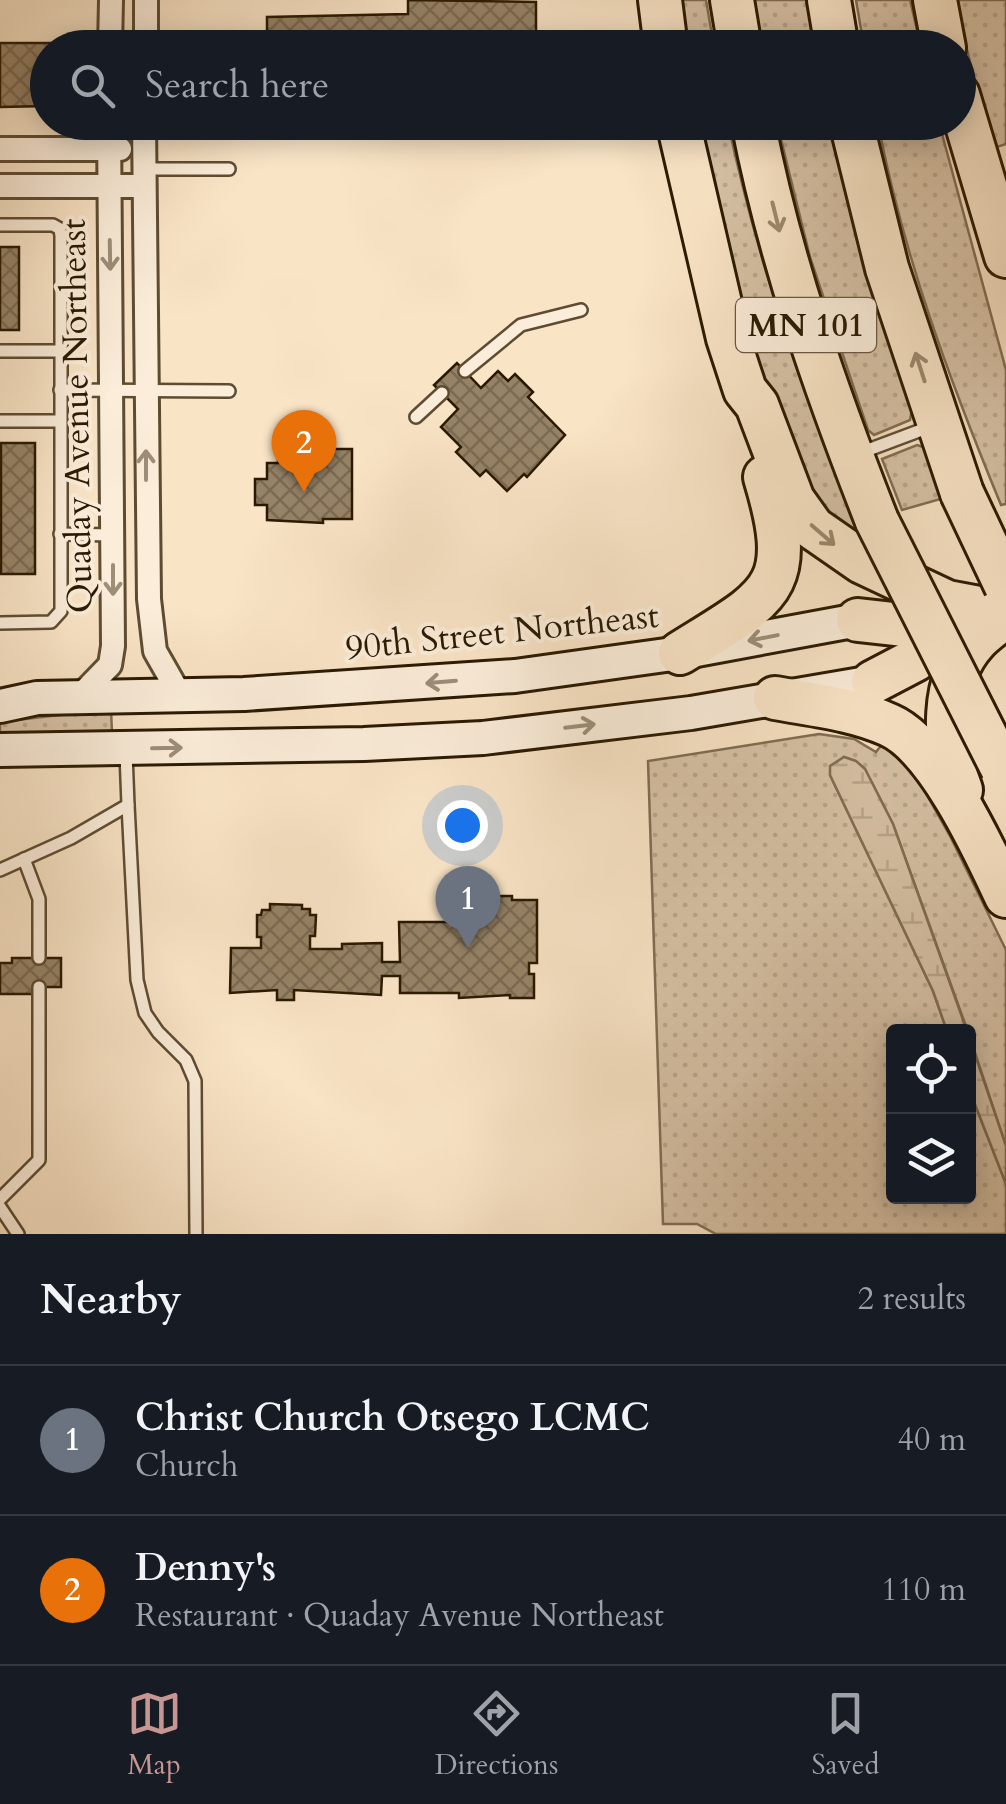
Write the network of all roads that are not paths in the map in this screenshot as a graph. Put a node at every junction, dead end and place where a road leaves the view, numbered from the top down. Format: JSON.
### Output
{"nodes":[{"id":1,"x":111,"y":0,"type":"edge"},
{"id":2,"x":146,"y":0,"type":"edge"},
{"id":3,"x":660,"y":0,"type":"edge"},
{"id":4,"x":732,"y":0,"type":"edge"},
{"id":5,"x":829,"y":0,"type":"edge"},
{"id":6,"x":935,"y":0,"type":"edge"},
{"id":7,"x":110,"y":30,"type":"edge"},
{"id":8,"x":146,"y":30,"type":"edge"},
{"id":9,"x":664,"y":30,"type":"edge"},
{"id":10,"x":737,"y":30,"type":"edge"},
{"id":11,"x":834,"y":30,"type":"edge"},
{"id":12,"x":941,"y":30,"type":"edge"},
{"id":13,"x":109,"y":140,"type":"edge"},
{"id":14,"x":144,"y":140,"type":"edge"},
{"id":15,"x":682,"y":140,"type":"edge"},
{"id":16,"x":757,"y":140,"type":"edge"},
{"id":17,"x":856,"y":140,"type":"edge"},
{"id":18,"x":971,"y":140,"type":"edge"},
{"id":19,"x":109,"y":149,"type":"junction"},
{"id":20,"x":0,"y":150,"type":"edge"},
{"id":21,"x":144,"y":168,"type":"junction"},
{"id":22,"x":230,"y":169,"type":"dead end"},
{"id":23,"x":0,"y":186,"type":"edge"},
{"id":24,"x":109,"y":186,"type":"junction"},
{"id":25,"x":0,"y":225,"type":"edge"},
{"id":26,"x":1006,"y":256,"type":"edge"},
{"id":27,"x":582,"y":310,"type":"dead end"},
{"id":28,"x":0,"y":351,"type":"edge"},
{"id":29,"x":60,"y":351,"type":"junction"},
{"id":30,"x":465,"y":371,"type":"dead end"},
{"id":31,"x":60,"y":390,"type":"junction"},
{"id":32,"x":113,"y":390,"type":"junction"},
{"id":33,"x":146,"y":390,"type":"junction"},
{"id":34,"x":745,"y":390,"type":"junction"},
{"id":35,"x":229,"y":392,"type":"dead end"},
{"id":36,"x":442,"y":392,"type":"dead end"},
{"id":37,"x":416,"y":417,"type":"dead end"},
{"id":38,"x":0,"y":421,"type":"edge"},
{"id":39,"x":60,"y":421,"type":"junction"},
{"id":40,"x":939,"y":423,"type":"junction"},
{"id":41,"x":852,"y":456,"type":"junction"},
{"id":42,"x":60,"y":534,"type":"junction"},
{"id":43,"x":113,"y":535,"type":"junction"},
{"id":44,"x":991,"y":614,"type":"edge"},
{"id":45,"x":858,"y":620,"type":"joint"},
{"id":46,"x":0,"y":623,"type":"edge"},
{"id":47,"x":680,"y":653,"type":"junction"},
{"id":48,"x":874,"y":682,"type":"joint"},
{"id":49,"x":180,"y":695,"type":"junction"},
{"id":50,"x":79,"y":697,"type":"junction"},
{"id":51,"x":776,"y":698,"type":"junction"},
{"id":52,"x":0,"y":706,"type":"edge"},
{"id":53,"x":126,"y":748,"type":"junction"},
{"id":54,"x":0,"y":750,"type":"edge"},
{"id":55,"x":1004,"y":771,"type":"edge"},
{"id":56,"x":128,"y":806,"type":"junction"},
{"id":57,"x":979,"y":837,"type":"junction"},
{"id":58,"x":24,"y":859,"type":"junction"},
{"id":59,"x":0,"y":870,"type":"edge"},
{"id":60,"x":1006,"y":896,"type":"edge"},
{"id":61,"x":39,"y":958,"type":"dead end"},
{"id":62,"x":39,"y":987,"type":"dead end"},
{"id":63,"x":0,"y":1199,"type":"edge"},
{"id":64,"x":0,"y":1207,"type":"edge"},
{"id":65,"x":18,"y":1234,"type":"edge"},
{"id":66,"x":196,"y":1234,"type":"edge"}],
"edges":[{"from":1,"to":7,"type":"street"},
{"from":2,"to":8,"type":"street"},
{"from":3,"to":9,"type":"highway"},
{"from":4,"to":10,"type":"highway"},
{"from":5,"to":11,"type":"highway"},
{"from":6,"to":12,"type":"highway"},
{"from":13,"to":19,"type":"street","name":"Quaday Avenue Northeast"},
{"from":14,"to":21,"type":"street","name":"Quaday Avenue Northeast"},
{"from":15,"to":34,"type":"highway"},
{"from":16,"to":41,"type":"highway","number":"MN 101","one_way":true},
{"from":40,"to":17,"type":"highway","number":"MN 101","one_way":true},
{"from":18,"to":26,"type":"highway"},
{"from":19,"to":20,"type":"street"},
{"from":19,"to":21,"type":"street"},
{"from":19,"to":24,"type":"street","name":"Quaday Avenue Northeast"},
{"from":21,"to":22,"type":"lane"},
{"from":21,"to":24,"type":"street"},
{"from":21,"to":33,"type":"street","name":"Quaday Avenue Northeast"},
{"from":23,"to":24,"type":"street"},
{"from":24,"to":32,"type":"street","name":"Quaday Avenue Northeast","one_way":true},
{"from":25,"to":29,"type":"lane"},
{"from":27,"to":30,"type":"lane"},
{"from":28,"to":29,"type":"lane"},
{"from":29,"to":31,"type":"lane"},
{"from":31,"to":32,"type":"lane"},
{"from":31,"to":39,"type":"lane"},
{"from":32,"to":33,"type":"lane"},
{"from":32,"to":43,"type":"street","name":"Quaday Avenue Northeast"},
{"from":33,"to":35,"type":"lane"},
{"from":49,"to":33,"type":"street","name":"Quaday Avenue Northeast","one_way":true},
{"from":34,"to":44,"type":"highway","one_way":true},
{"from":34,"to":47,"type":"highway"},
{"from":36,"to":37,"type":"lane"},
{"from":38,"to":39,"type":"lane"},
{"from":39,"to":42,"type":"lane"},
{"from":40,"to":41,"type":"lane"},
{"from":40,"to":44,"type":"highway","number":"MN 101","bridge":true},
{"from":41,"to":55,"type":"highway","number":"MN 101","bridge":true},
{"from":42,"to":43,"type":"lane"},
{"from":42,"to":46,"type":"lane"},
{"from":43,"to":50,"type":"street","name":"Quaday Avenue Northeast","one_way":true},
{"from":44,"to":45,"type":"highway"},
{"from":44,"to":48,"type":"highway"},
{"from":44,"to":57,"type":"highway"},
{"from":45,"to":47,"type":"main road","name":"90th Street Northeast","one_way":true},
{"from":47,"to":49,"type":"main road","name":"90th Street Northeast","one_way":true},
{"from":48,"to":51,"type":"main road"},
{"from":49,"to":50,"type":"main road","name":"90th Street Northeast"},
{"from":50,"to":52,"type":"main road","name":"90th Street Northeast"},
{"from":53,"to":51,"type":"main road","one_way":true},
{"from":51,"to":57,"type":"highway"},
{"from":53,"to":54,"type":"main road"},
{"from":53,"to":56,"type":"lane"},
{"from":56,"to":58,"type":"lane"},
{"from":56,"to":66,"type":"lane"},
{"from":57,"to":60,"type":"highway"},
{"from":58,"to":59,"type":"lane"},
{"from":58,"to":61,"type":"lane"},
{"from":62,"to":63,"type":"lane"},
{"from":64,"to":65,"type":"lane"}]}
